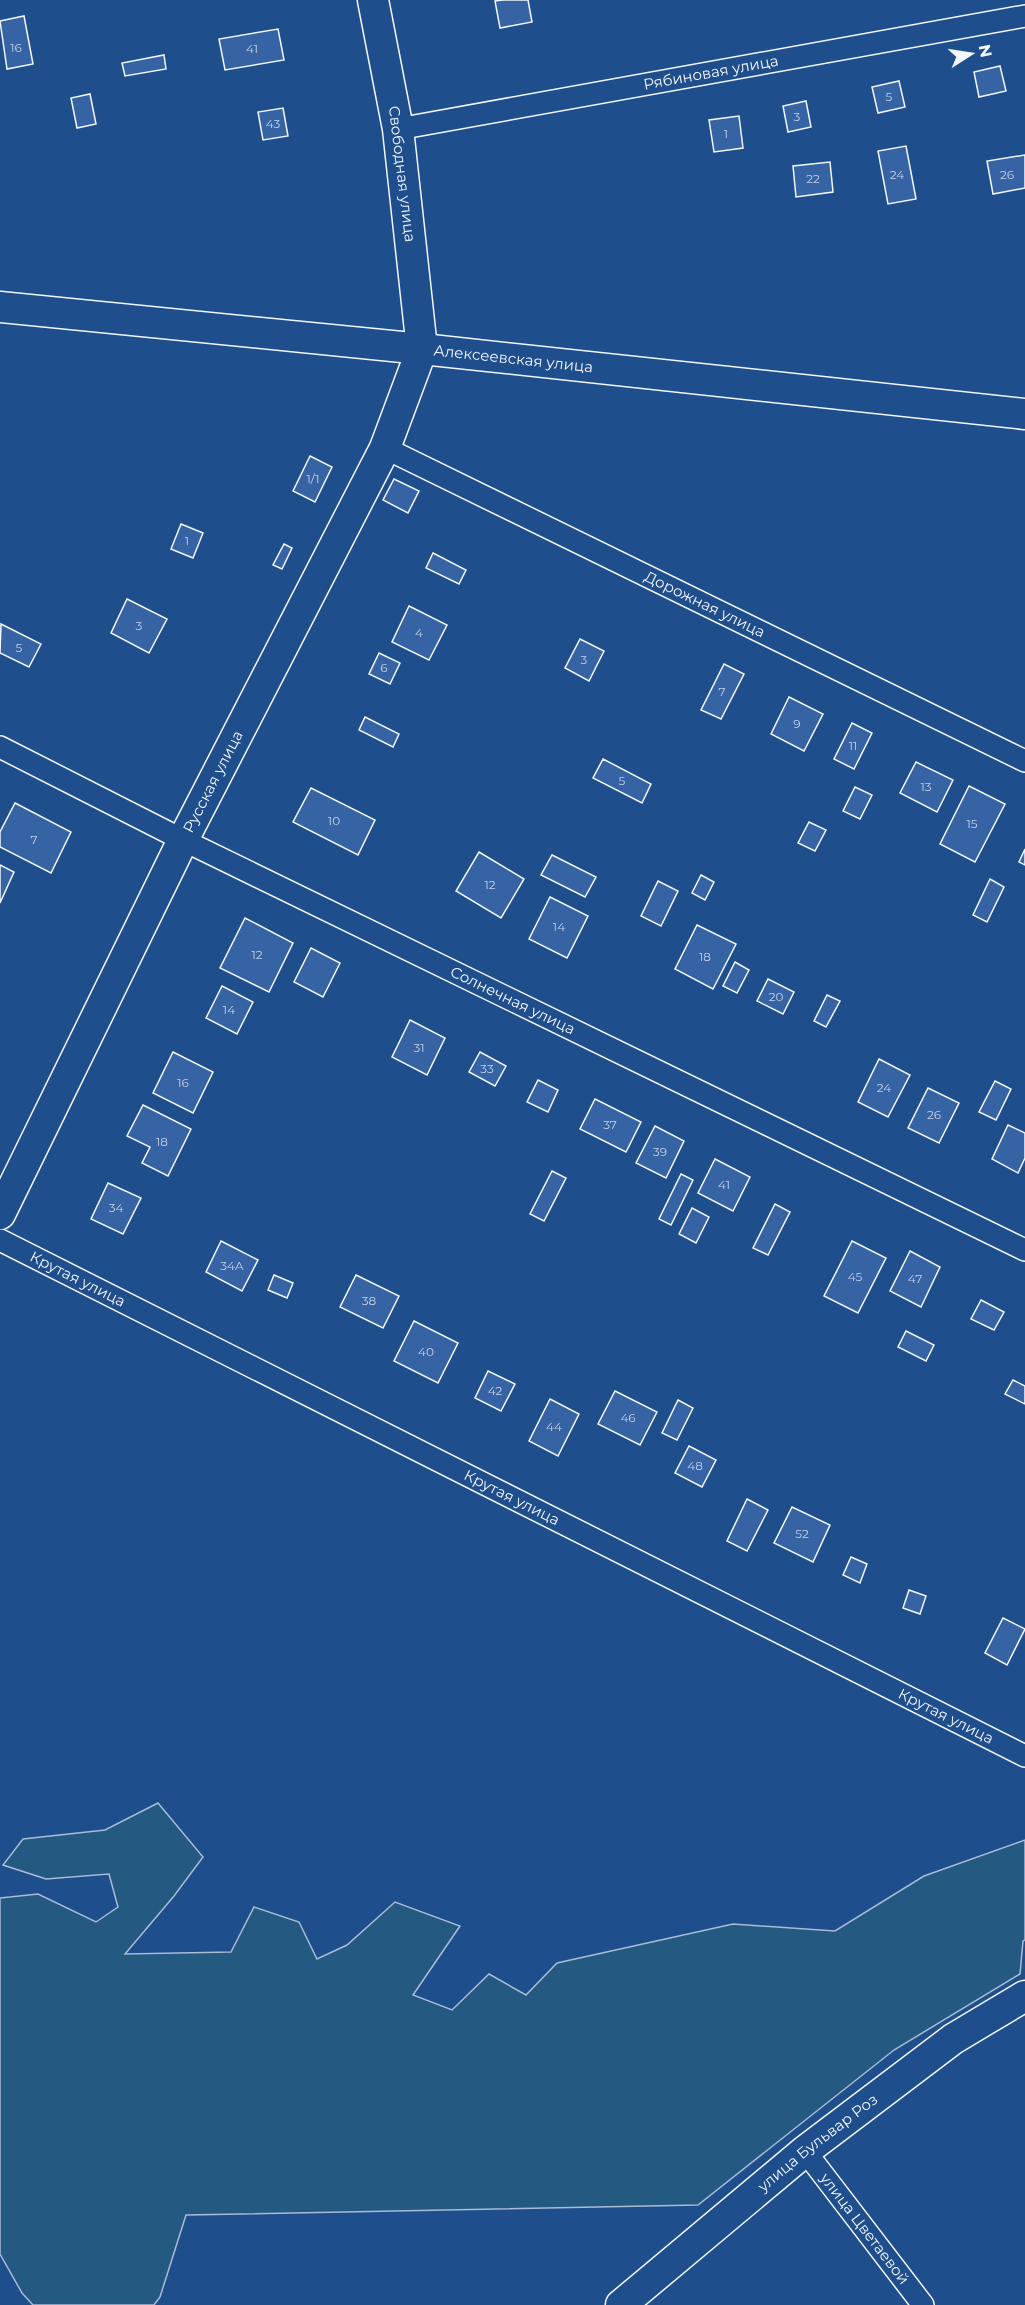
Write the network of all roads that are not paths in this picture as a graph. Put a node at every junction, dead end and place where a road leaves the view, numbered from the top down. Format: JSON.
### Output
{"nodes":[{"id":1,"x":373,"y":0,"type":"edge"},
{"id":2,"x":1025,"y":16,"type":"edge"},
{"id":3,"x":398,"y":129,"type":"junction"},
{"id":4,"x":0,"y":307,"type":"edge"},
{"id":5,"x":422,"y":349,"type":"junction"},
{"id":6,"x":1025,"y":414,"type":"edge"},
{"id":7,"x":385,"y":448,"type":"junction"},
{"id":8,"x":0,"y":747,"type":"edge"},
{"id":9,"x":1025,"y":761,"type":"edge"},
{"id":10,"x":183,"y":840,"type":"junction"},
{"id":11,"x":0,"y":1214,"type":"edge"},
{"id":12,"x":0,"y":1240,"type":"edge"},
{"id":13,"x":1025,"y":1250,"type":"edge"},
{"id":14,"x":1025,"y":1756,"type":"edge"},
{"id":15,"x":1025,"y":1996,"type":"edge"},
{"id":16,"x":805,"y":2151,"type":"junction"},
{"id":17,"x":621,"y":2305,"type":"edge"},
{"id":18,"x":923,"y":2305,"type":"edge"}],
"edges":[{"from":1,"to":3,"type":"street","name":"Свободная улица"},
{"from":2,"to":3,"type":"street","name":"Рябиновая улица"},
{"from":3,"to":5,"type":"street","name":"Свободная улица"},
{"from":4,"to":5,"type":"street","name":"Алексеевская улица"},
{"from":5,"to":6,"type":"street","name":"Алексеевская улица"},
{"from":5,"to":7,"type":"street","name":"Русская улица"},
{"from":7,"to":9,"type":"street","name":"Дорожная улица"},
{"from":7,"to":10,"type":"street","name":"Русская улица"},
{"from":8,"to":10,"type":"street","name":"Солнечная улица"},
{"from":10,"to":11,"type":"street","name":"Русская улица"},
{"from":10,"to":13,"type":"street","name":"Солнечная улица"},
{"from":12,"to":14,"type":"street","name":"Крутая улица"},
{"from":15,"to":16,"type":"street","name":"улица Бульвар Роз"},
{"from":16,"to":17,"type":"street","name":"улица Бульвар Роз"},
{"from":16,"to":18,"type":"street","name":"улица Цветаевой"}]}
